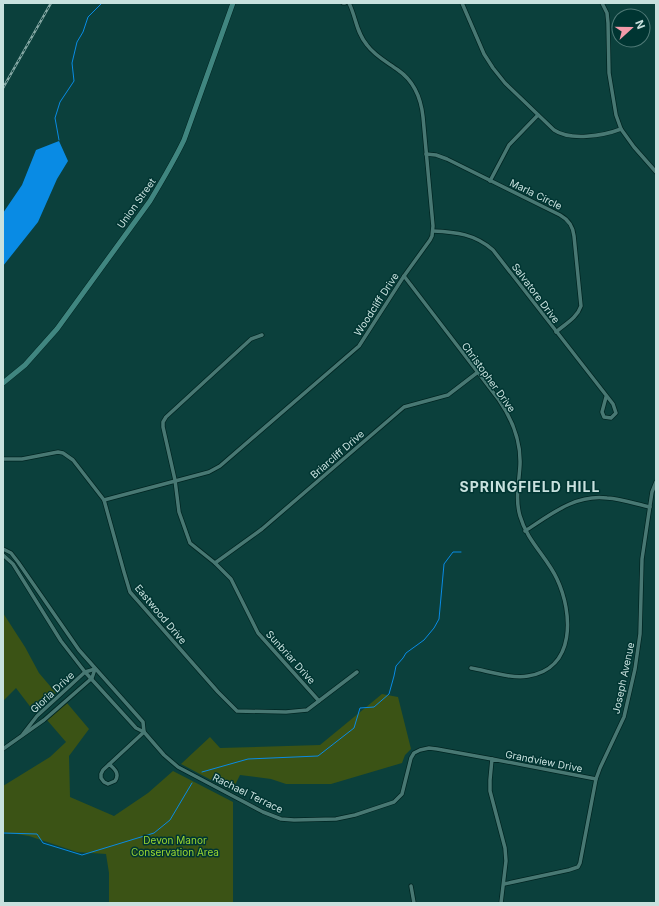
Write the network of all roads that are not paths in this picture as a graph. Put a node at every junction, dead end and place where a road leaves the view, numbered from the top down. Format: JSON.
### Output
{"nodes":[{"id":1,"x":233,"y":3,"type":"edge"},
{"id":2,"x":349,"y":3,"type":"edge"},
{"id":3,"x":462,"y":3,"type":"edge"},
{"id":4,"x":602,"y":3,"type":"edge"},
{"id":5,"x":538,"y":115,"type":"junction"},
{"id":6,"x":621,"y":130,"type":"junction"},
{"id":7,"x":426,"y":154,"type":"junction"},
{"id":8,"x":656,"y":172,"type":"edge"},
{"id":9,"x":490,"y":181,"type":"junction"},
{"id":10,"x":433,"y":230,"type":"junction"},
{"id":11,"x":404,"y":276,"type":"junction"},
{"id":12,"x":556,"y":332,"type":"junction"},
{"id":13,"x":262,"y":336,"type":"dead end"},
{"id":14,"x":478,"y":372,"type":"junction"},
{"id":15,"x":3,"y":383,"type":"edge"},
{"id":16,"x":606,"y":397,"type":"junction"},
{"id":17,"x":3,"y":459,"type":"edge"},
{"id":18,"x":175,"y":480,"type":"junction"},
{"id":19,"x":656,"y":482,"type":"edge"},
{"id":20,"x":104,"y":500,"type":"junction"},
{"id":21,"x":650,"y":507,"type":"junction"},
{"id":22,"x":525,"y":531,"type":"junction"},
{"id":23,"x":3,"y":549,"type":"edge"},
{"id":24,"x":3,"y":555,"type":"edge"},
{"id":25,"x":215,"y":563,"type":"junction"},
{"id":26,"x":471,"y":668,"type":"dead end"},
{"id":27,"x":95,"y":669,"type":"junction"},
{"id":28,"x":86,"y":672,"type":"junction"},
{"id":29,"x":357,"y":672,"type":"dead end"},
{"id":30,"x":92,"y":678,"type":"junction"},
{"id":31,"x":319,"y":701,"type":"junction"},
{"id":32,"x":144,"y":732,"type":"junction"},
{"id":33,"x":20,"y":738,"type":"junction"},
{"id":34,"x":3,"y":749,"type":"edge"},
{"id":35,"x":492,"y":759,"type":"junction"},
{"id":36,"x":110,"y":764,"type":"junction"},
{"id":37,"x":596,"y":779,"type":"junction"},
{"id":38,"x":504,"y":884,"type":"junction"},
{"id":39,"x":411,"y":886,"type":"dead end"},
{"id":40,"x":414,"y":903,"type":"edge"},
{"id":41,"x":501,"y":903,"type":"edge"}],
"edges":[{"from":1,"to":15,"type":"main road","name":"Union Street"},
{"from":2,"to":7,"type":"street"},
{"from":3,"to":5,"type":"street"},
{"from":4,"to":6,"type":"street"},
{"from":5,"to":6,"type":"street"},
{"from":5,"to":9,"type":"street"},
{"from":6,"to":8,"type":"street"},
{"from":7,"to":9,"type":"street","name":"Marla Circle"},
{"from":7,"to":10,"type":"street"},
{"from":9,"to":12,"type":"street","name":"Marla Circle"},
{"from":10,"to":11,"type":"street","name":"Woodcliff Drive"},
{"from":10,"to":12,"type":"street","name":"Salvatore Drive"},
{"from":11,"to":14,"type":"street","name":"Christopher Drive"},
{"from":11,"to":18,"type":"street","name":"Woodcliff Drive"},
{"from":12,"to":16,"type":"street","name":"Salvatore Drive"},
{"from":13,"to":18,"type":"street","name":"Sunbriar Drive"},
{"from":14,"to":22,"type":"street","name":"Christopher Drive"},
{"from":14,"to":25,"type":"street","name":"Briarcliff Drive"},
{"from":16,"to":16,"type":"street","name":"Salvatore Drive"},
{"from":17,"to":20,"type":"street","name":"Eastwood Drive"},
{"from":18,"to":20,"type":"street","name":"Woodcliff Drive"},
{"from":18,"to":25,"type":"street","name":"Sunbriar Drive"},
{"from":19,"to":21,"type":"street","name":"Joseph Avenue"},
{"from":20,"to":31,"type":"street","name":"Eastwood Drive"},
{"from":21,"to":22,"type":"street"},
{"from":21,"to":37,"type":"street","name":"Joseph Avenue"},
{"from":22,"to":26,"type":"street","name":"Christopher Drive"},
{"from":23,"to":27,"type":"street","name":"Rachael Terrace"},
{"from":24,"to":28,"type":"street","name":"Rachael Terrace"},
{"from":25,"to":31,"type":"street","name":"Sunbriar Drive"},
{"from":27,"to":28,"type":"street","name":"Gloria Drive"},
{"from":27,"to":30,"type":"street"},
{"from":27,"to":32,"type":"street","name":"Rachael Terrace"},
{"from":28,"to":30,"type":"street","name":"Rachael Terrace"},
{"from":28,"to":33,"type":"street","name":"Gloria Drive"},
{"from":29,"to":31,"type":"street","name":"Eastwood Drive"},
{"from":30,"to":32,"type":"street","name":"Rachael Terrace"},
{"from":30,"to":33,"type":"street","name":"Gloria Drive"},
{"from":32,"to":35,"type":"street","name":"Rachael Terrace"},
{"from":32,"to":36,"type":"street"},
{"from":33,"to":34,"type":"street","name":"Gloria Drive"},
{"from":35,"to":37,"type":"street","name":"Grandview Drive"},
{"from":35,"to":38,"type":"street","name":"Grandview Drive"},
{"from":36,"to":36,"type":"street"},
{"from":37,"to":38,"type":"street","name":"Joseph Avenue"},
{"from":38,"to":41,"type":"street","name":"Grandview Drive"},
{"from":39,"to":40,"type":"street"}]}
